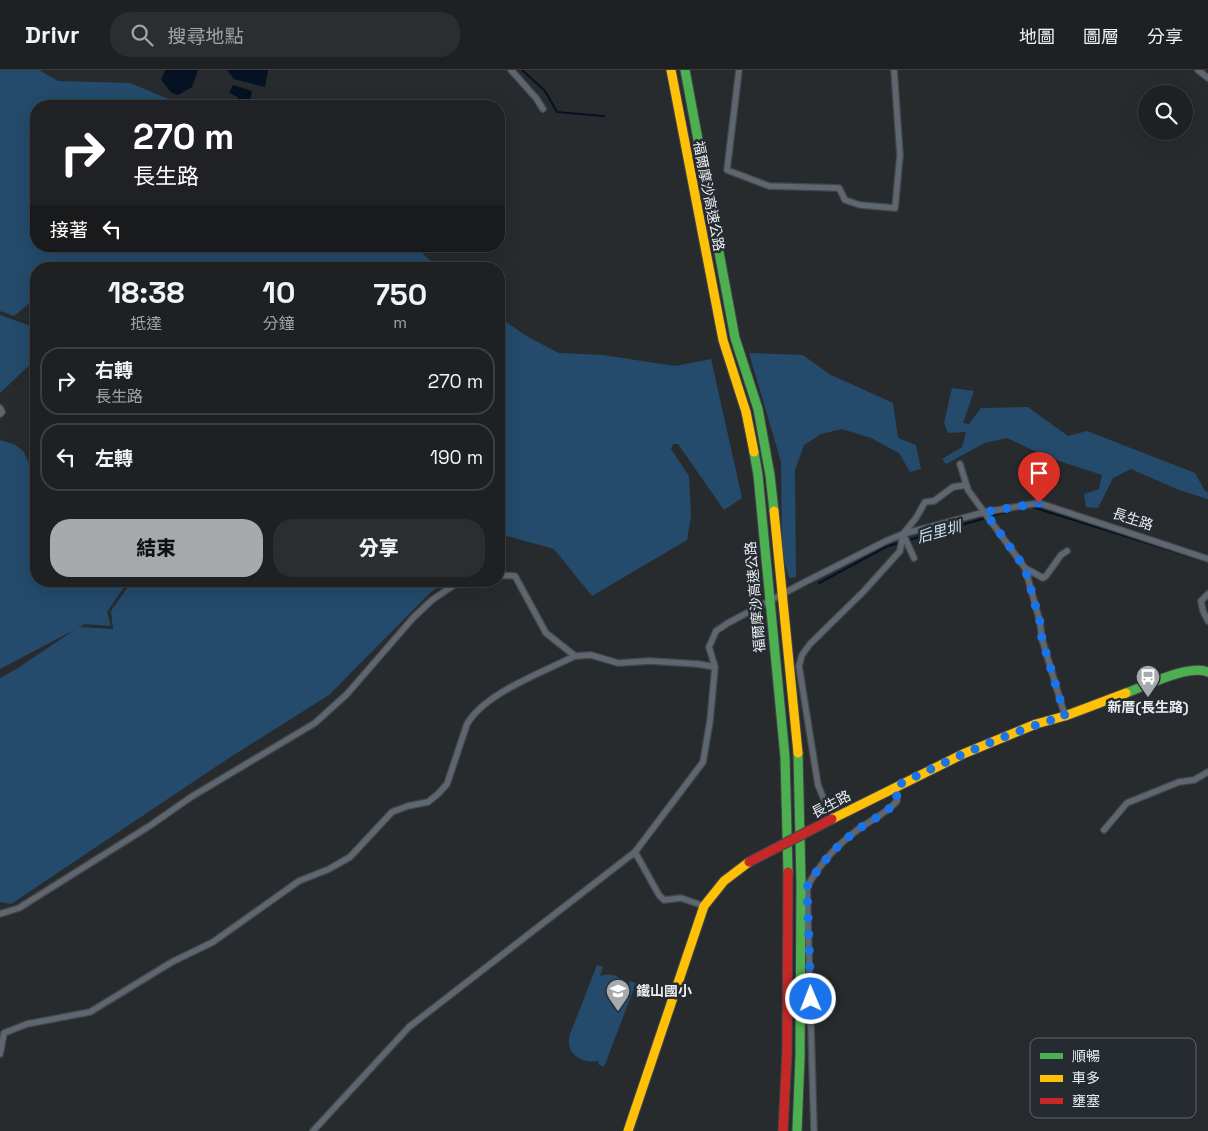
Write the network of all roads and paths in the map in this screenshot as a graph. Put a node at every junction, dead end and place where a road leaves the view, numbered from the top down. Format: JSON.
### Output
{"nodes":[{"id":1,"x":510,"y":70,"type":"edge"},
{"id":2,"x":671,"y":70,"type":"edge"},
{"id":3,"x":685,"y":70,"type":"edge"},
{"id":4,"x":739,"y":70,"type":"edge"},
{"id":5,"x":894,"y":70,"type":"edge"},
{"id":6,"x":1198,"y":70,"type":"edge"},
{"id":7,"x":1208,"y":78,"type":"edge"},
{"id":8,"x":543,"y":110,"type":"dead end"},
{"id":9,"x":0,"y":408,"type":"edge"},
{"id":10,"x":0,"y":414,"type":"edge"},
{"id":11,"x":960,"y":464,"type":"dead end"},
{"id":12,"x":966,"y":485,"type":"junction"},
{"id":13,"x":985,"y":512,"type":"junction"},
{"id":14,"x":903,"y":534,"type":"junction"},
{"id":15,"x":1067,"y":551,"type":"dead end"},
{"id":16,"x":914,"y":558,"type":"dead end"},
{"id":17,"x":1208,"y":559,"type":"edge"},
{"id":18,"x":1025,"y":568,"type":"junction"},
{"id":19,"x":505,"y":575,"type":"edge"},
{"id":20,"x":451,"y":587,"type":"edge"},
{"id":21,"x":1208,"y":594,"type":"edge"},
{"id":22,"x":1208,"y":621,"type":"edge"},
{"id":23,"x":575,"y":656,"type":"junction"},
{"id":24,"x":715,"y":667,"type":"junction"},
{"id":25,"x":1208,"y":672,"type":"edge"},
{"id":26,"x":1065,"y":716,"type":"junction"},
{"id":27,"x":1208,"y":772,"type":"edge"},
{"id":28,"x":896,"y":786,"type":"junction"},
{"id":29,"x":832,"y":819,"type":"junction"},
{"id":30,"x":1104,"y":830,"type":"dead end"},
{"id":31,"x":635,"y":852,"type":"junction"},
{"id":32,"x":704,"y":906,"type":"junction"},
{"id":33,"x":0,"y":914,"type":"edge"},
{"id":34,"x":2,"y":1038,"type":"edge"},
{"id":35,"x":0,"y":1054,"type":"edge"},
{"id":36,"x":313,"y":1131,"type":"edge"},
{"id":37,"x":628,"y":1131,"type":"edge"},
{"id":38,"x":783,"y":1131,"type":"edge"},
{"id":39,"x":797,"y":1131,"type":"edge"},
{"id":40,"x":814,"y":1131,"type":"edge"}],
"edges":[{"from":1,"to":8,"type":"street"},
{"from":2,"to":38,"type":"main road","name":"福爾摩沙高速公路"},
{"from":3,"to":39,"type":"main road","name":"福爾摩沙高速公路"},
{"from":4,"to":5,"type":"street"},
{"from":6,"to":7,"type":"street"},
{"from":9,"to":10,"type":"street"},
{"from":11,"to":12,"type":"street"},
{"from":12,"to":13,"type":"street"},
{"from":12,"to":14,"type":"street"},
{"from":13,"to":14,"type":"street","name":"長生路"},
{"from":13,"to":17,"type":"street","name":"長生路"},
{"from":13,"to":18,"type":"street"},
{"from":14,"to":16,"type":"street"},
{"from":14,"to":24,"type":"street","name":"長生路"},
{"from":14,"to":29,"type":"street"},
{"from":15,"to":18,"type":"street"},
{"from":18,"to":26,"type":"street"},
{"from":19,"to":23,"type":"street"},
{"from":20,"to":33,"type":"street"},
{"from":21,"to":22,"type":"street"},
{"from":23,"to":24,"type":"street"},
{"from":23,"to":34,"type":"street"},
{"from":24,"to":31,"type":"street"},
{"from":25,"to":26,"type":"main road","name":"長生路"},
{"from":26,"to":28,"type":"main road","name":"長生路"},
{"from":27,"to":30,"type":"street"},
{"from":28,"to":29,"type":"main road","name":"長生路"},
{"from":28,"to":40,"type":"street"},
{"from":29,"to":32,"type":"main road","name":"長生路","bridge":true},
{"from":31,"to":32,"type":"street"},
{"from":31,"to":36,"type":"street"},
{"from":32,"to":37,"type":"main road","name":"長生路"},
{"from":34,"to":35,"type":"street"}]}
